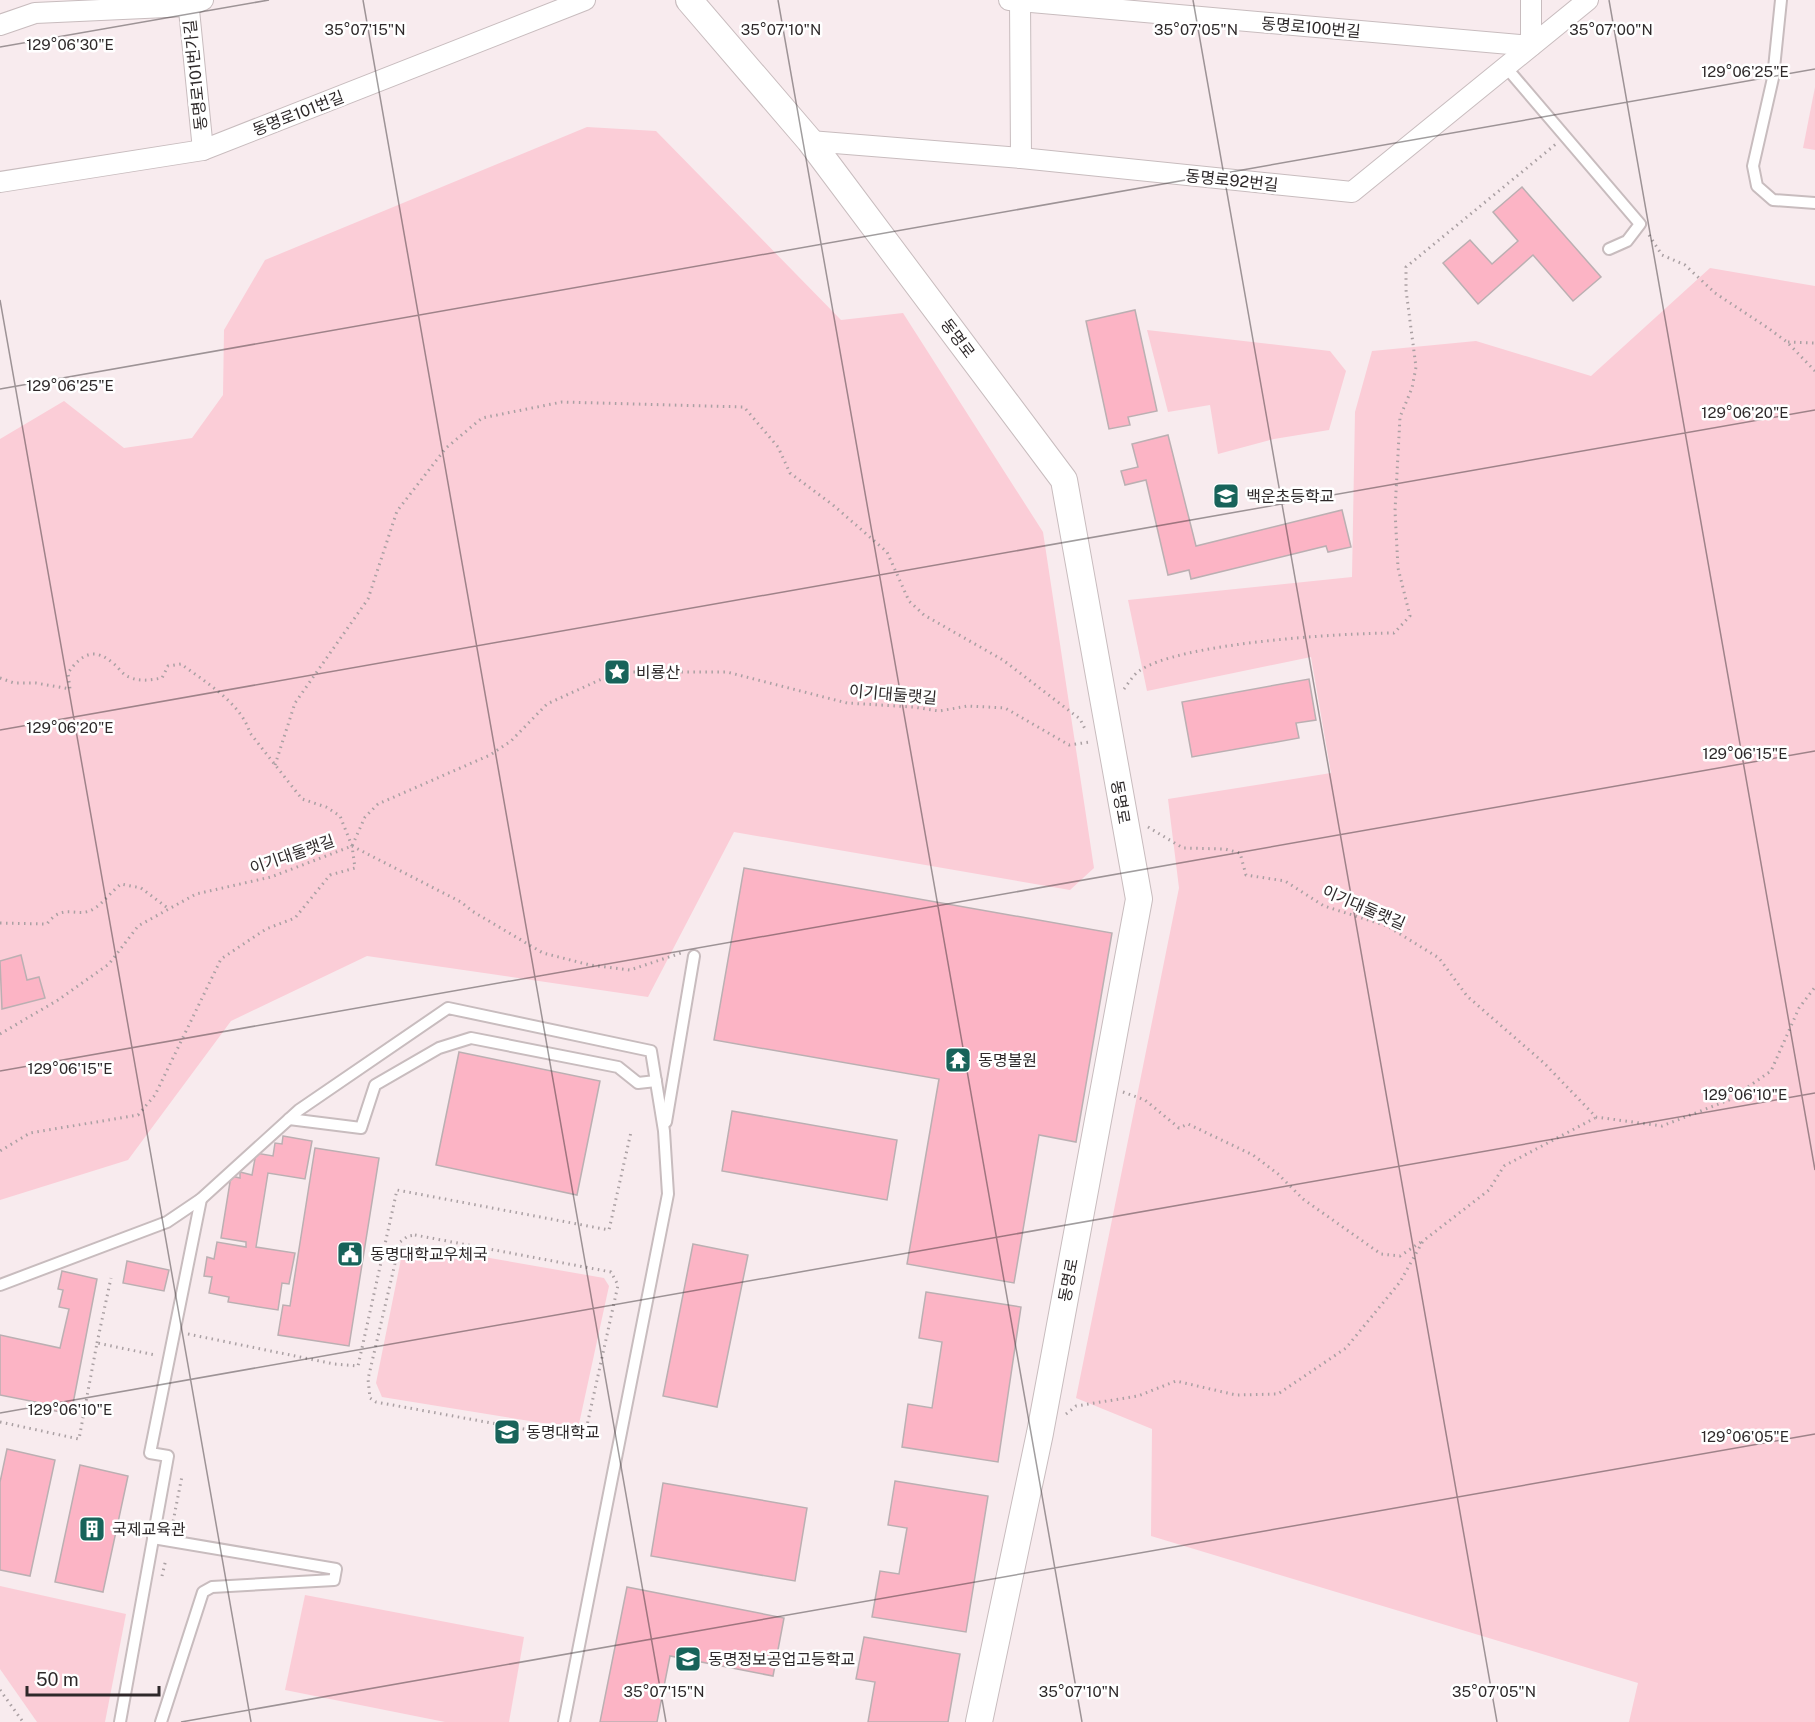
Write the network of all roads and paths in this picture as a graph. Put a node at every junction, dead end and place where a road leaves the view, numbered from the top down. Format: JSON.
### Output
{"nodes":[{"id":1,"x":585,"y":0,"type":"edge"},
{"id":2,"x":688,"y":0,"type":"edge"},
{"id":3,"x":1016,"y":0,"type":"edge"},
{"id":4,"x":1531,"y":0,"type":"edge"},
{"id":5,"x":1588,"y":0,"type":"edge"},
{"id":6,"x":1781,"y":0,"type":"edge"},
{"id":7,"x":193,"y":2,"type":"edge"},
{"id":8,"x":0,"y":25,"type":"edge"},
{"id":9,"x":1530,"y":46,"type":"junction"},
{"id":10,"x":1505,"y":66,"type":"junction"},
{"id":11,"x":1565,"y":136,"type":"junction"},
{"id":12,"x":810,"y":141,"type":"junction"},
{"id":13,"x":203,"y":150,"type":"junction"},
{"id":14,"x":1021,"y":158,"type":"junction"},
{"id":15,"x":0,"y":182,"type":"edge"},
{"id":16,"x":1815,"y":204,"type":"edge"},
{"id":17,"x":1640,"y":224,"type":"junction"},
{"id":18,"x":1609,"y":249,"type":"dead end"},
{"id":19,"x":1787,"y":342,"type":"junction"},
{"id":20,"x":1815,"y":343,"type":"edge"},
{"id":21,"x":1815,"y":371,"type":"edge"},
{"id":22,"x":0,"y":678,"type":"edge"},
{"id":23,"x":1105,"y":711,"type":"junction"},
{"id":24,"x":275,"y":765,"type":"junction"},
{"id":25,"x":1142,"y":820,"type":"dead end"},
{"id":26,"x":352,"y":846,"type":"junction"},
{"id":27,"x":169,"y":909,"type":"junction"},
{"id":28,"x":0,"y":923,"type":"edge"},
{"id":29,"x":694,"y":956,"type":"joint"},
{"id":30,"x":1815,"y":987,"type":"edge"},
{"id":31,"x":0,"y":1034,"type":"edge"},
{"id":32,"x":656,"y":1082,"type":"junction"},
{"id":33,"x":1104,"y":1085,"type":"junction"},
{"id":34,"x":1596,"y":1117,"type":"junction"},
{"id":35,"x":290,"y":1119,"type":"junction"},
{"id":36,"x":664,"y":1131,"type":"junction"},
{"id":37,"x":631,"y":1132,"type":"dead end"},
{"id":38,"x":0,"y":1151,"type":"edge"},
{"id":39,"x":201,"y":1199,"type":"junction"},
{"id":40,"x":1423,"y":1241,"type":"junction"},
{"id":41,"x":111,"y":1278,"type":"dead end"},
{"id":42,"x":0,"y":1285,"type":"edge"},
{"id":43,"x":174,"y":1331,"type":"junction"},
{"id":44,"x":97,"y":1343,"type":"junction"},
{"id":45,"x":169,"y":1358,"type":"junction"},
{"id":46,"x":0,"y":1422,"type":"edge"},
{"id":47,"x":586,"y":1430,"type":"joint"},
{"id":48,"x":1040,"y":1433,"type":"junction"},
{"id":49,"x":182,"y":1476,"type":"dead end"},
{"id":50,"x":172,"y":1527,"type":"dead end"},
{"id":51,"x":153,"y":1538,"type":"junction"},
{"id":52,"x":0,"y":1690,"type":"edge"},
{"id":53,"x":23,"y":1722,"type":"edge"},
{"id":54,"x":120,"y":1722,"type":"edge"},
{"id":55,"x":161,"y":1722,"type":"edge"},
{"id":56,"x":564,"y":1722,"type":"edge"},
{"id":57,"x":979,"y":1722,"type":"edge"}],
"edges":[{"from":1,"to":13,"type":"street","name":"동명로101번길"},
{"from":2,"to":12,"type":"street","name":"동명로"},
{"from":3,"to":9,"type":"street","name":"동명로100번길"},
{"from":3,"to":14,"type":"street","name":"동명로100번길"},
{"from":4,"to":9,"type":"street"},
{"from":5,"to":9,"type":"street","name":"동명로92번길"},
{"from":6,"to":16,"type":"lane"},
{"from":7,"to":8,"type":"street"},
{"from":7,"to":13,"type":"street","name":"동명로101번가길"},
{"from":9,"to":10,"type":"street","name":"동명로92번길"},
{"from":10,"to":11,"type":"lane"},
{"from":10,"to":14,"type":"street","name":"동명로92번길"},
{"from":11,"to":17,"type":"lane"},
{"from":11,"to":23,"type":"path"},
{"from":12,"to":14,"type":"street","name":"동명로92번길"},
{"from":12,"to":23,"type":"street","name":"동명로"},
{"from":13,"to":15,"type":"street","name":"동명로101번길"},
{"from":17,"to":18,"type":"lane"},
{"from":17,"to":19,"type":"path"},
{"from":19,"to":20,"type":"path"},
{"from":19,"to":21,"type":"path"},
{"from":22,"to":24,"type":"path"},
{"from":23,"to":33,"type":"street","name":"동명로"},
{"from":24,"to":26,"type":"path"},
{"from":24,"to":26,"type":"path","name":"이기대둘랫길"},
{"from":25,"to":34,"type":"path","name":"이기대둘랫길"},
{"from":26,"to":27,"type":"path","name":"이기대둘랫길"},
{"from":26,"to":29,"type":"path"},
{"from":26,"to":38,"type":"path"},
{"from":27,"to":28,"type":"path"},
{"from":27,"to":31,"type":"path","name":"이기대둘랫길"},
{"from":29,"to":36,"type":"lane"},
{"from":30,"to":34,"type":"path"},
{"from":32,"to":35,"type":"lane"},
{"from":32,"to":35,"type":"lane"},
{"from":32,"to":36,"type":"lane"},
{"from":33,"to":40,"type":"path"},
{"from":33,"to":48,"type":"street","name":"동명로"},
{"from":34,"to":40,"type":"path"},
{"from":35,"to":39,"type":"lane"},
{"from":36,"to":56,"type":"lane"},
{"from":37,"to":43,"type":"path"},
{"from":39,"to":42,"type":"lane"},
{"from":39,"to":43,"type":"lane"},
{"from":40,"to":48,"type":"path"},
{"from":41,"to":44,"type":"path"},
{"from":43,"to":45,"type":"lane"},
{"from":44,"to":45,"type":"path"},
{"from":44,"to":46,"type":"path"},
{"from":45,"to":51,"type":"lane"},
{"from":47,"to":47,"type":"path"},
{"from":48,"to":57,"type":"street","name":"동명로"},
{"from":49,"to":50,"type":"path"},
{"from":51,"to":54,"type":"lane"},
{"from":51,"to":55,"type":"lane"},
{"from":52,"to":53,"type":"path"}]}
